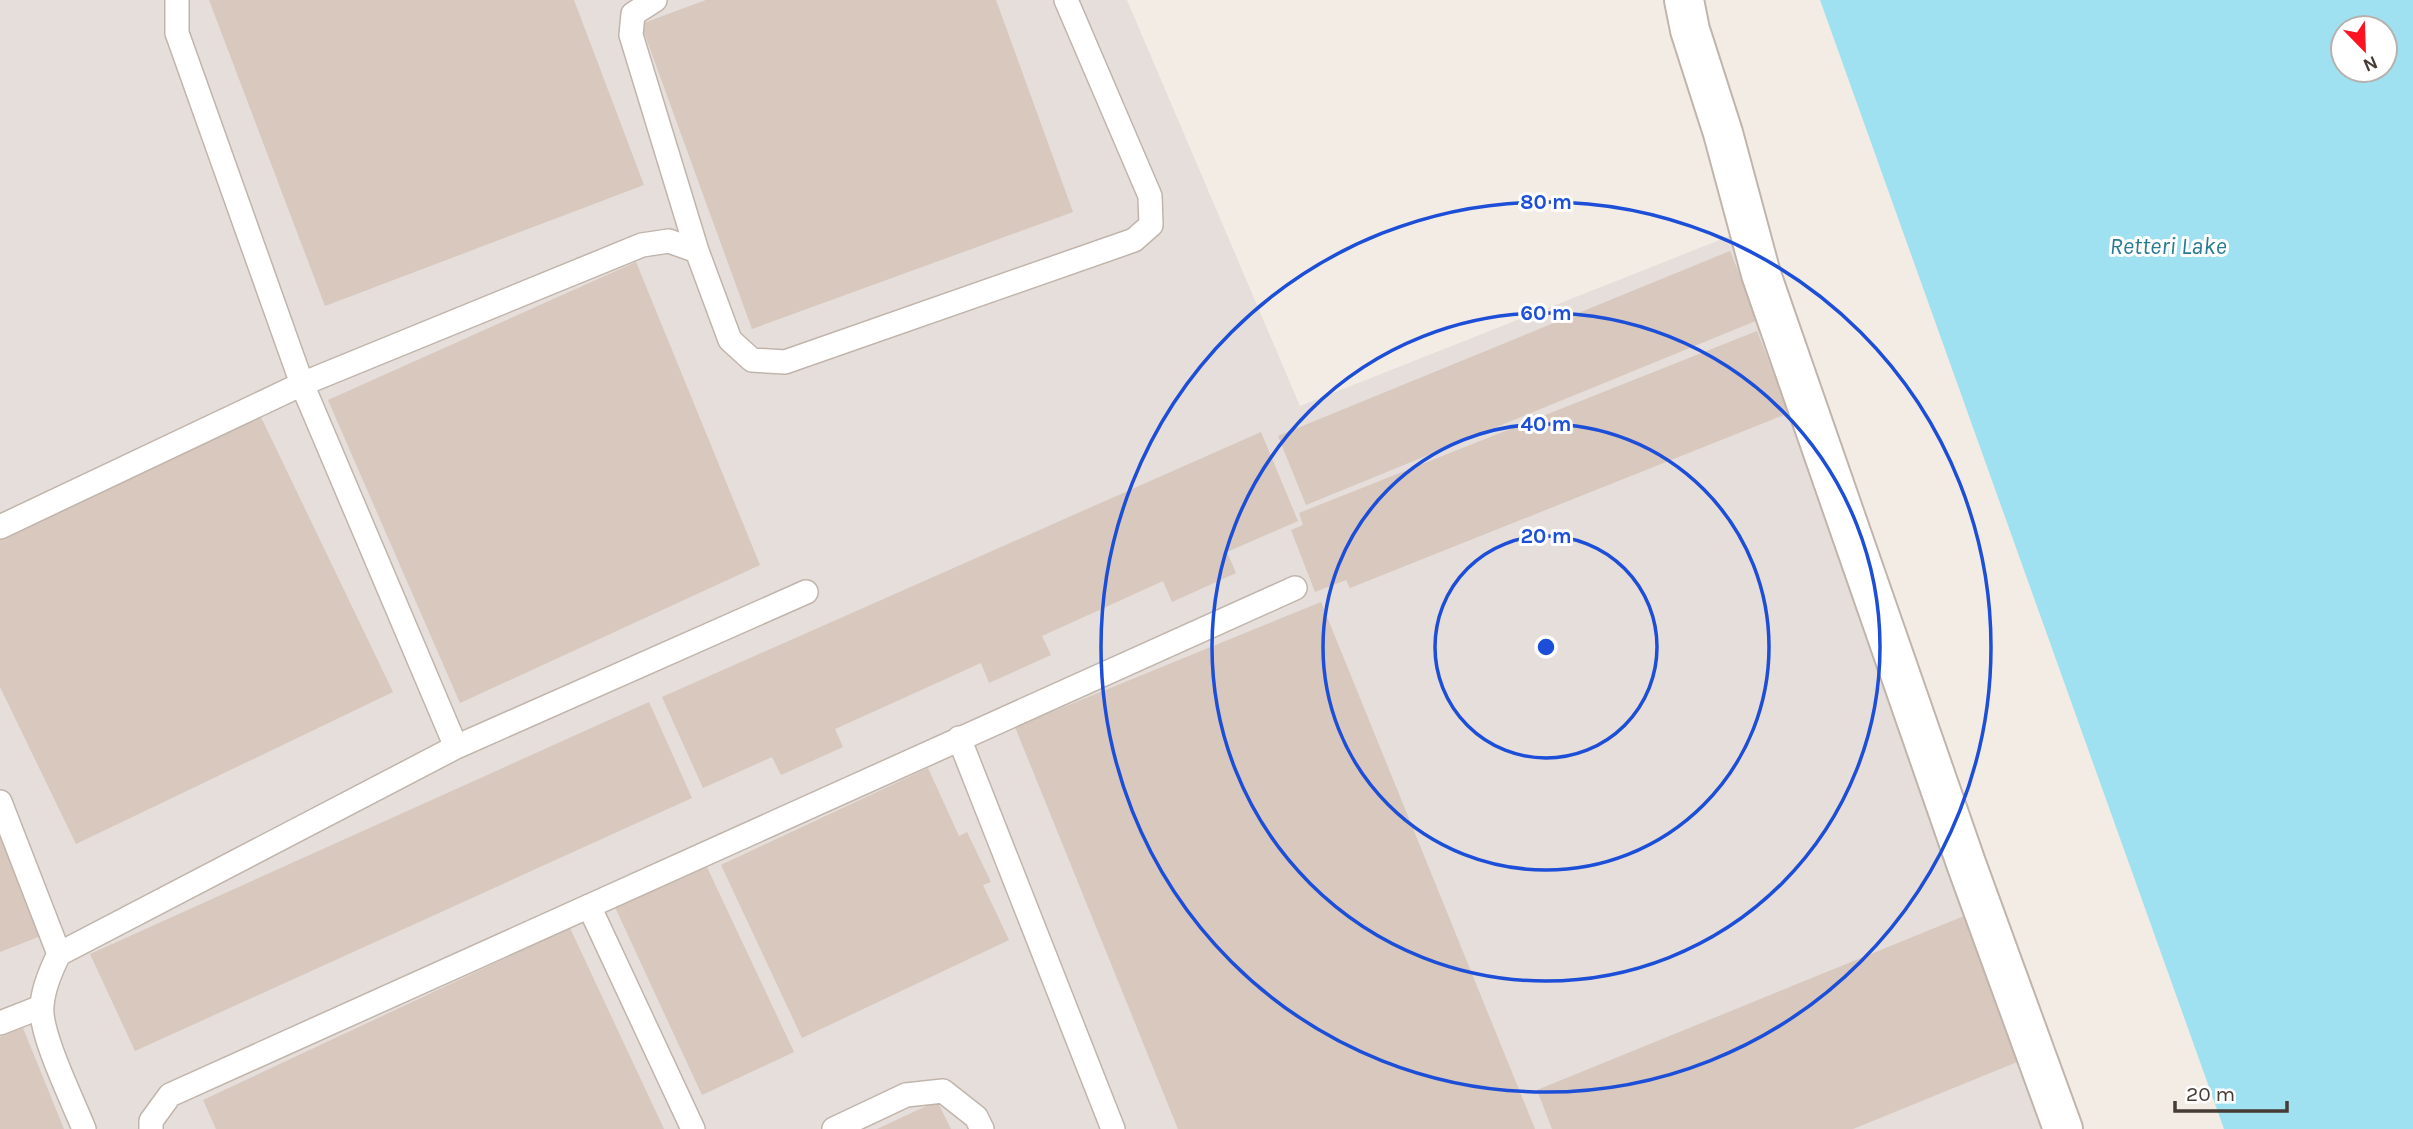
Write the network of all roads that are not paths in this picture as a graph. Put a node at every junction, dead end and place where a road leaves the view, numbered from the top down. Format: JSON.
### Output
{"nodes":[{"id":1,"x":177,"y":0,"type":"edge"},
{"id":2,"x":655,"y":0,"type":"edge"},
{"id":3,"x":1066,"y":0,"type":"edge"},
{"id":4,"x":1687,"y":15,"type":"edge"},
{"id":5,"x":697,"y":251,"type":"junction"},
{"id":6,"x":302,"y":384,"type":"junction"},
{"id":7,"x":0,"y":527,"type":"edge"},
{"id":8,"x":1295,"y":588,"type":"dead end"},
{"id":9,"x":806,"y":592,"type":"dead end"},
{"id":10,"x":959,"y":738,"type":"junction"},
{"id":11,"x":456,"y":747,"type":"junction"},
{"id":12,"x":0,"y":802,"type":"edge"},
{"id":13,"x":589,"y":906,"type":"junction"},
{"id":14,"x":59,"y":954,"type":"junction"},
{"id":15,"x":41,"y":1007,"type":"junction"},
{"id":16,"x":0,"y":1023,"type":"edge"},
{"id":17,"x":84,"y":1129,"type":"edge"},
{"id":18,"x":151,"y":1129,"type":"edge"},
{"id":19,"x":693,"y":1129,"type":"edge"},
{"id":20,"x":834,"y":1129,"type":"edge"},
{"id":21,"x":982,"y":1129,"type":"edge"},
{"id":22,"x":1113,"y":1129,"type":"edge"},
{"id":23,"x":2063,"y":1129,"type":"edge"}],
"edges":[{"from":1,"to":6,"type":"lane"},
{"from":2,"to":5,"type":"lane"},
{"from":3,"to":5,"type":"lane"},
{"from":4,"to":23,"type":"street"},
{"from":5,"to":6,"type":"lane"},
{"from":6,"to":7,"type":"lane"},
{"from":6,"to":11,"type":"lane"},
{"from":8,"to":10,"type":"lane"},
{"from":9,"to":11,"type":"lane"},
{"from":10,"to":13,"type":"lane"},
{"from":10,"to":22,"type":"lane"},
{"from":11,"to":14,"type":"lane"},
{"from":12,"to":14,"type":"lane"},
{"from":13,"to":18,"type":"lane"},
{"from":13,"to":19,"type":"lane"},
{"from":14,"to":15,"type":"lane"},
{"from":15,"to":16,"type":"lane"},
{"from":15,"to":17,"type":"lane"},
{"from":20,"to":21,"type":"lane"}]}
